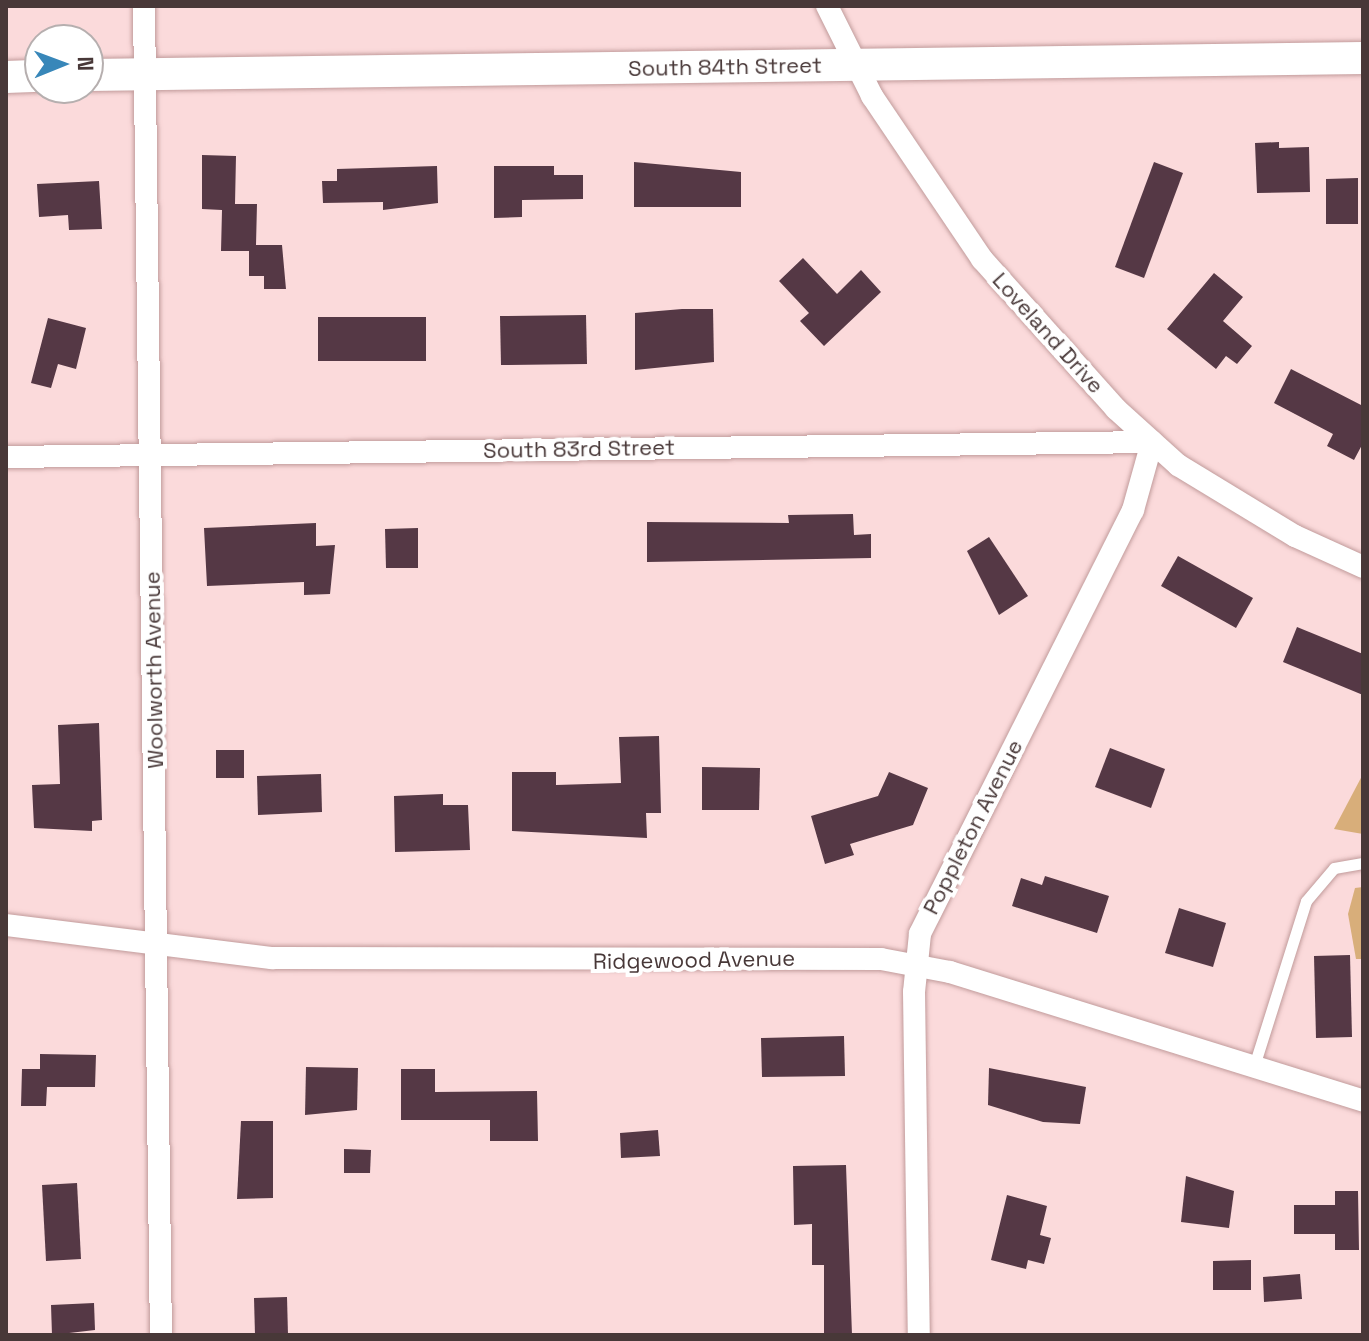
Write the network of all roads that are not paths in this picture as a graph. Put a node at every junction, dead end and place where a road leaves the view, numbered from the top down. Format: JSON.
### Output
{"nodes":[{"id":1,"x":144,"y":6,"type":"edge"},
{"id":2,"x":827,"y":6,"type":"edge"},
{"id":3,"x":1363,"y":58,"type":"edge"},
{"id":4,"x":856,"y":65,"type":"junction"},
{"id":5,"x":143,"y":74,"type":"junction"},
{"id":6,"x":104,"y":75,"type":"edge"},
{"id":7,"x":1152,"y":442,"type":"junction"},
{"id":8,"x":150,"y":455,"type":"junction"},
{"id":9,"x":6,"y":457,"type":"edge"},
{"id":10,"x":1363,"y":567,"type":"edge"},
{"id":11,"x":1363,"y":863,"type":"edge"},
{"id":12,"x":6,"y":925,"type":"edge"},
{"id":13,"x":158,"y":947,"type":"junction"},
{"id":14,"x":917,"y":966,"type":"junction"},
{"id":15,"x":1254,"y":1066,"type":"junction"},
{"id":16,"x":1363,"y":1101,"type":"edge"},
{"id":17,"x":161,"y":1335,"type":"edge"},
{"id":18,"x":919,"y":1335,"type":"edge"}],
"edges":[{"from":1,"to":5,"type":"street","name":"Woolworth Avenue"},
{"from":2,"to":4,"type":"street","name":"Loveland Drive"},
{"from":3,"to":4,"type":"main road","name":"South 84th Street"},
{"from":4,"to":5,"type":"main road","name":"South 84th Street"},
{"from":4,"to":7,"type":"street","name":"Loveland Drive"},
{"from":5,"to":6,"type":"main road","name":"South 84th Street"},
{"from":5,"to":8,"type":"street","name":"Woolworth Avenue"},
{"from":7,"to":8,"type":"street","name":"South 83rd Street"},
{"from":7,"to":10,"type":"street","name":"Loveland Drive"},
{"from":7,"to":14,"type":"street","name":"Poppleton Avenue"},
{"from":8,"to":9,"type":"street","name":"South 83rd Street"},
{"from":8,"to":13,"type":"street","name":"Woolworth Avenue"},
{"from":11,"to":15,"type":"lane"},
{"from":12,"to":13,"type":"street","name":"Ridgewood Avenue"},
{"from":13,"to":14,"type":"street","name":"Ridgewood Avenue"},
{"from":13,"to":17,"type":"street","name":"Woolworth Avenue"},
{"from":14,"to":15,"type":"street","name":"Ridgewood Avenue"},
{"from":14,"to":18,"type":"street","name":"Poppleton Avenue"},
{"from":15,"to":16,"type":"street","name":"Ridgewood Avenue"}]}
